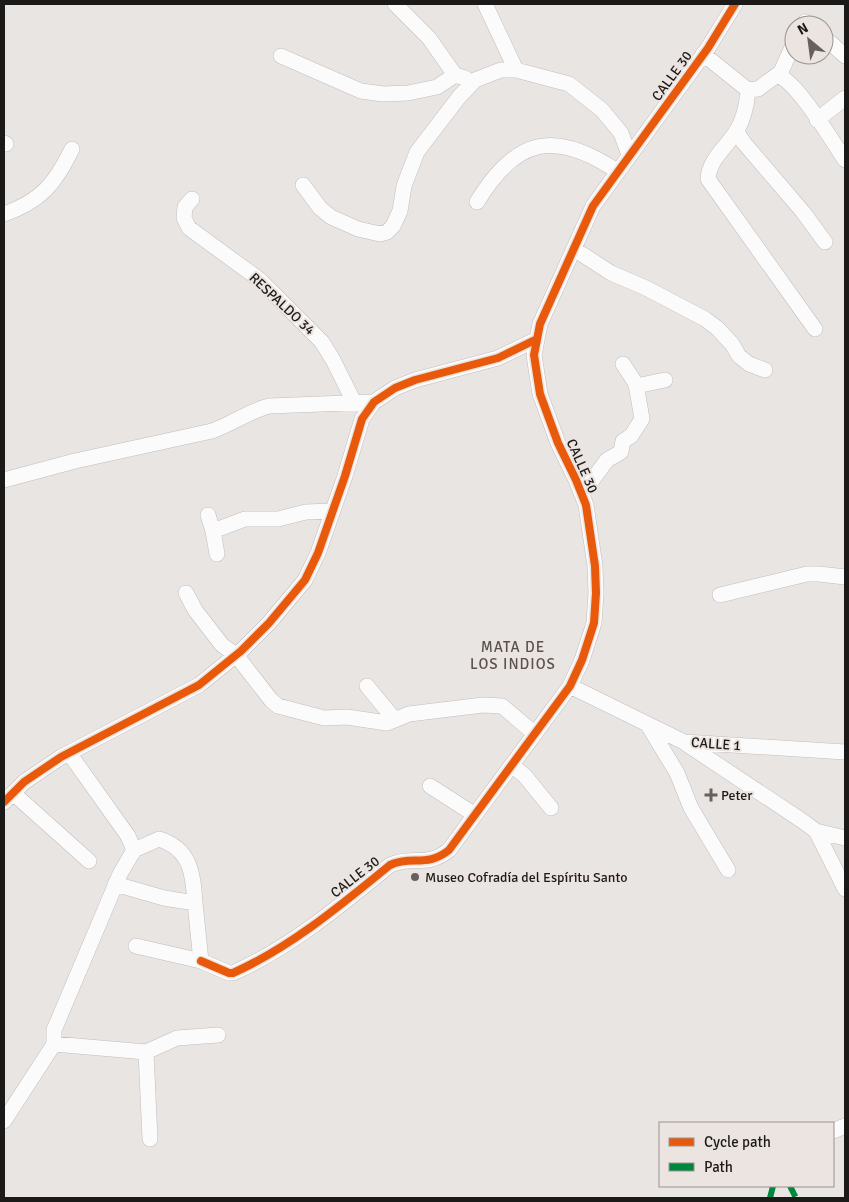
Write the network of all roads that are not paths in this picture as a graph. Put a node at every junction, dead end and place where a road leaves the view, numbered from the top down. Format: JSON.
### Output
{"nodes":[{"id":1,"x":396,"y":4,"type":"edge"},
{"id":2,"x":485,"y":4,"type":"edge"},
{"id":3,"x":735,"y":4,"type":"edge"},
{"id":4,"x":834,"y":46,"type":"edge"},
{"id":5,"x":704,"y":54,"type":"junction"},
{"id":6,"x":281,"y":56,"type":"dead end"},
{"id":7,"x":845,"y":56,"type":"edge"},
{"id":8,"x":784,"y":65,"type":"edge"},
{"id":9,"x":516,"y":70,"type":"junction"},
{"id":10,"x":455,"y":75,"type":"junction"},
{"id":11,"x":779,"y":76,"type":"junction"},
{"id":12,"x":475,"y":80,"type":"junction"},
{"id":13,"x":748,"y":90,"type":"junction"},
{"id":14,"x":845,"y":98,"type":"edge"},
{"id":15,"x":818,"y":120,"type":"junction"},
{"id":16,"x":736,"y":131,"type":"junction"},
{"id":17,"x":72,"y":149,"type":"dead end"},
{"id":18,"x":629,"y":155,"type":"junction"},
{"id":19,"x":845,"y":160,"type":"edge"},
{"id":20,"x":617,"y":171,"type":"junction"},
{"id":21,"x":303,"y":185,"type":"dead end"},
{"id":22,"x":192,"y":199,"type":"dead end"},
{"id":23,"x":477,"y":202,"type":"dead end"},
{"id":24,"x":4,"y":214,"type":"edge"},
{"id":25,"x":825,"y":242,"type":"dead end"},
{"id":26,"x":574,"y":249,"type":"junction"},
{"id":27,"x":815,"y":329,"type":"dead end"},
{"id":28,"x":537,"y":339,"type":"junction"},
{"id":29,"x":623,"y":364,"type":"dead end"},
{"id":30,"x":765,"y":370,"type":"dead end"},
{"id":31,"x":665,"y":380,"type":"dead end"},
{"id":32,"x":636,"y":386,"type":"junction"},
{"id":33,"x":354,"y":402,"type":"junction"},
{"id":34,"x":374,"y":402,"type":"junction"},
{"id":35,"x":4,"y":480,"type":"edge"},
{"id":36,"x":582,"y":494,"type":"junction"},
{"id":37,"x":333,"y":511,"type":"junction"},
{"id":38,"x":208,"y":515,"type":"dead end"},
{"id":39,"x":213,"y":531,"type":"junction"},
{"id":40,"x":217,"y":554,"type":"dead end"},
{"id":41,"x":845,"y":577,"type":"edge"},
{"id":42,"x":186,"y":593,"type":"dead end"},
{"id":43,"x":720,"y":595,"type":"dead end"},
{"id":44,"x":236,"y":655,"type":"junction"},
{"id":45,"x":367,"y":686,"type":"dead end"},
{"id":46,"x":570,"y":686,"type":"junction"},
{"id":47,"x":395,"y":720,"type":"junction"},
{"id":48,"x":648,"y":724,"type":"junction"},
{"id":49,"x":536,"y":734,"type":"junction"},
{"id":50,"x":684,"y":742,"type":"junction"},
{"id":51,"x":845,"y":752,"type":"edge"},
{"id":52,"x":69,"y":753,"type":"junction"},
{"id":53,"x":512,"y":765,"type":"junction"},
{"id":54,"x":430,"y":786,"type":"dead end"},
{"id":55,"x":8,"y":798,"type":"edge"},
{"id":56,"x":551,"y":808,"type":"dead end"},
{"id":57,"x":475,"y":815,"type":"junction"},
{"id":58,"x":816,"y":831,"type":"junction"},
{"id":59,"x":845,"y":838,"type":"edge"},
{"id":60,"x":134,"y":850,"type":"junction"},
{"id":61,"x":89,"y":862,"type":"dead end"},
{"id":62,"x":728,"y":870,"type":"dead end"},
{"id":63,"x":116,"y":884,"type":"junction"},
{"id":64,"x":845,"y":889,"type":"edge"},
{"id":65,"x":195,"y":903,"type":"junction"},
{"id":66,"x":136,"y":946,"type":"dead end"},
{"id":67,"x":201,"y":961,"type":"junction"},
{"id":68,"x":218,"y":1035,"type":"dead end"},
{"id":69,"x":54,"y":1044,"type":"junction"},
{"id":70,"x":146,"y":1052,"type":"junction"},
{"id":71,"x":4,"y":1122,"type":"edge"},
{"id":72,"x":150,"y":1140,"type":"dead end"}],
"edges":[{"from":1,"to":10,"type":"street"},
{"from":2,"to":9,"type":"street"},
{"from":3,"to":5,"type":"street","name":"CALLE 30"},
{"from":4,"to":7,"type":"street"},
{"from":5,"to":13,"type":"street"},
{"from":5,"to":18,"type":"street","name":"CALLE 30"},
{"from":6,"to":10,"type":"street"},
{"from":8,"to":11,"type":"street"},
{"from":9,"to":12,"type":"street"},
{"from":9,"to":18,"type":"street"},
{"from":10,"to":12,"type":"street"},
{"from":11,"to":13,"type":"street"},
{"from":11,"to":15,"type":"street"},
{"from":12,"to":21,"type":"street"},
{"from":13,"to":16,"type":"street"},
{"from":14,"to":15,"type":"street"},
{"from":15,"to":19,"type":"street"},
{"from":16,"to":25,"type":"street"},
{"from":16,"to":27,"type":"street"},
{"from":17,"to":24,"type":"street"},
{"from":18,"to":20,"type":"street","name":"CALLE 30"},
{"from":20,"to":23,"type":"street"},
{"from":20,"to":26,"type":"street","name":"CALLE 30"},
{"from":22,"to":33,"type":"street","name":"RESPALDO 34"},
{"from":26,"to":28,"type":"street","name":"CALLE 30"},
{"from":26,"to":30,"type":"street"},
{"from":28,"to":34,"type":"street"},
{"from":28,"to":36,"type":"street","name":"CALLE 30"},
{"from":29,"to":32,"type":"street"},
{"from":31,"to":32,"type":"street"},
{"from":32,"to":36,"type":"street"},
{"from":33,"to":34,"type":"street"},
{"from":33,"to":35,"type":"street"},
{"from":34,"to":37,"type":"street"},
{"from":36,"to":46,"type":"street","name":"CALLE 30"},
{"from":37,"to":39,"type":"street"},
{"from":37,"to":44,"type":"street"},
{"from":38,"to":39,"type":"street"},
{"from":39,"to":40,"type":"street"},
{"from":41,"to":43,"type":"street"},
{"from":42,"to":44,"type":"street"},
{"from":44,"to":47,"type":"street"},
{"from":44,"to":52,"type":"street"},
{"from":45,"to":47,"type":"street"},
{"from":46,"to":48,"type":"street","name":"CALLE 1"},
{"from":46,"to":49,"type":"street","name":"CALLE 30"},
{"from":47,"to":49,"type":"street"},
{"from":48,"to":50,"type":"street","name":"CALLE 1"},
{"from":48,"to":62,"type":"street"},
{"from":49,"to":53,"type":"street","name":"CALLE 30"},
{"from":50,"to":51,"type":"street","name":"CALLE 1"},
{"from":50,"to":58,"type":"street"},
{"from":52,"to":55,"type":"street"},
{"from":52,"to":60,"type":"street"},
{"from":53,"to":56,"type":"street"},
{"from":53,"to":57,"type":"street","name":"CALLE 30"},
{"from":54,"to":57,"type":"street"},
{"from":55,"to":61,"type":"street"},
{"from":57,"to":67,"type":"street","name":"CALLE 30"},
{"from":58,"to":59,"type":"street"},
{"from":58,"to":64,"type":"street"},
{"from":60,"to":63,"type":"street"},
{"from":60,"to":65,"type":"street"},
{"from":63,"to":65,"type":"street"},
{"from":63,"to":69,"type":"street"},
{"from":65,"to":67,"type":"street"},
{"from":66,"to":67,"type":"street"},
{"from":68,"to":70,"type":"street"},
{"from":69,"to":70,"type":"street"},
{"from":69,"to":71,"type":"street"},
{"from":70,"to":72,"type":"street"}]}
